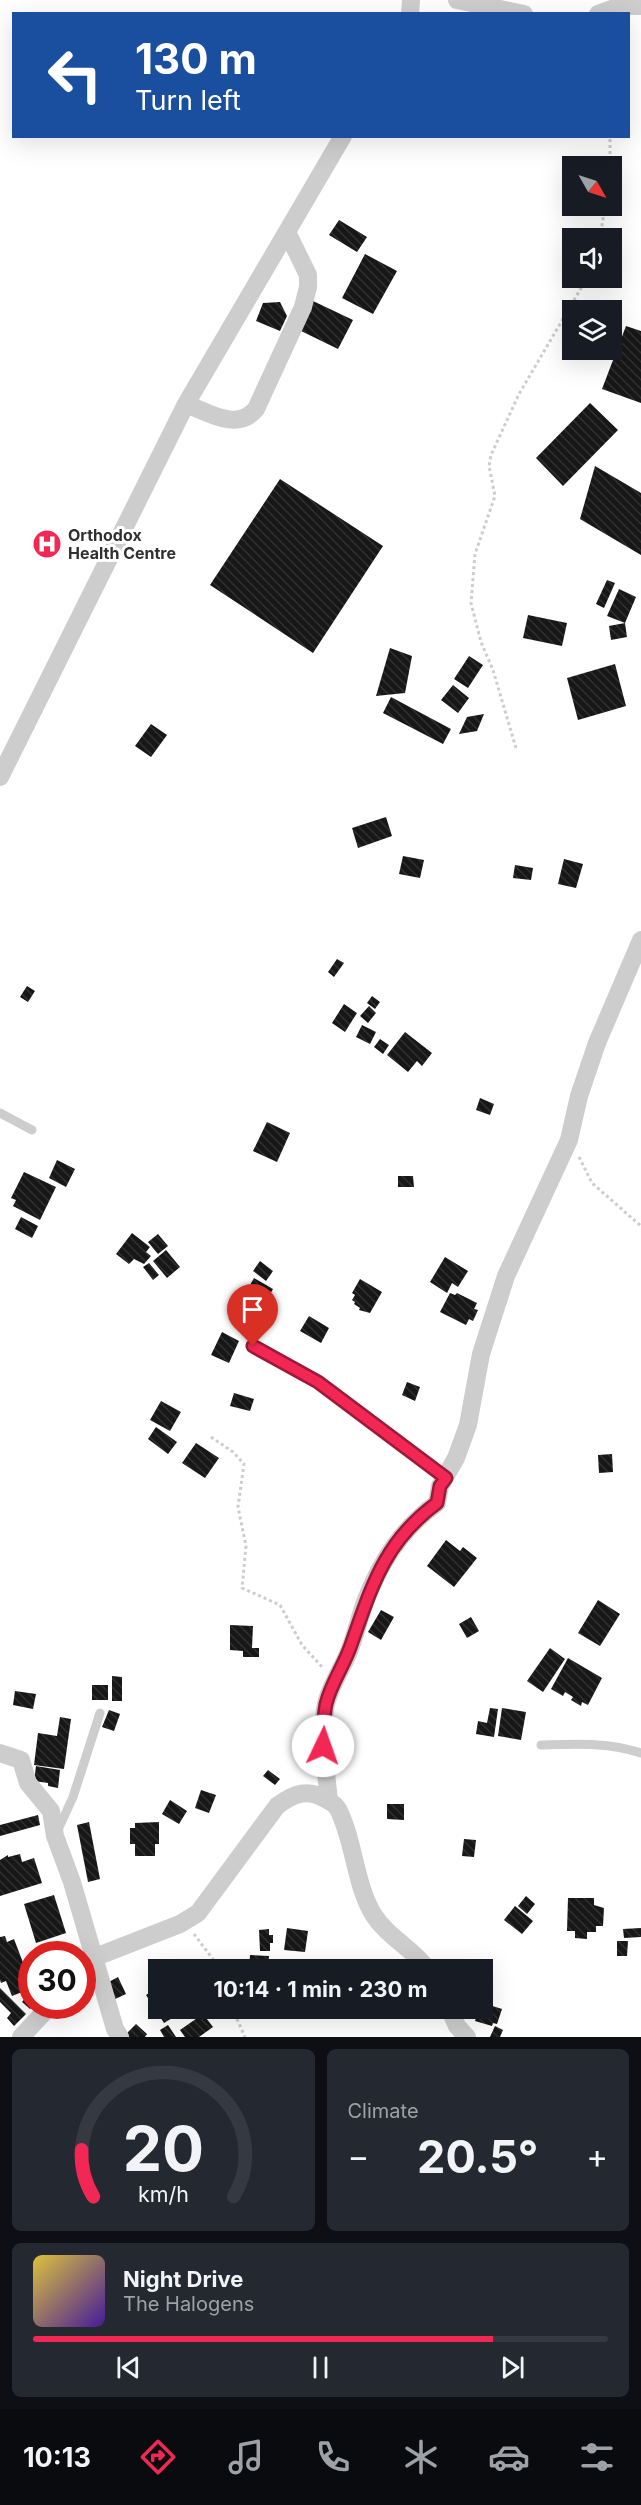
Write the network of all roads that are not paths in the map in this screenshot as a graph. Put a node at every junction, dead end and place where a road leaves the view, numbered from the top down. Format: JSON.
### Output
{"nodes":[{"id":1,"x":457,"y":0,"type":"edge"},
{"id":2,"x":641,"y":6,"type":"edge"},
{"id":3,"x":514,"y":12,"type":"edge"},
{"id":4,"x":604,"y":12,"type":"edge"},
{"id":5,"x":342,"y":138,"type":"edge"},
{"id":6,"x":287,"y":232,"type":"junction"},
{"id":7,"x":186,"y":404,"type":"junction"},
{"id":8,"x":0,"y":777,"type":"edge"},
{"id":9,"x":641,"y":940,"type":"edge"},
{"id":10,"x":0,"y":1113,"type":"edge"},
{"id":11,"x":32,"y":1130,"type":"dead end"},
{"id":12,"x":253,"y":1346,"type":"dead end"},
{"id":13,"x":446,"y":1478,"type":"junction"},
{"id":14,"x":100,"y":1713,"type":"dead end"},
{"id":15,"x":541,"y":1745,"type":"dead end"},
{"id":16,"x":0,"y":1753,"type":"edge"},
{"id":17,"x":641,"y":1753,"type":"edge"},
{"id":18,"x":329,"y":1801,"type":"junction"},
{"id":19,"x":55,"y":1836,"type":"junction"},
{"id":20,"x":84,"y":1941,"type":"edge"},
{"id":21,"x":421,"y":1959,"type":"edge"},
{"id":22,"x":96,"y":1961,"type":"edge"},
{"id":23,"x":96,"y":1983,"type":"edge"},
{"id":24,"x":38,"y":2019,"type":"edge"},
{"id":25,"x":454,"y":2019,"type":"edge"},
{"id":26,"x":21,"y":2037,"type":"edge"},
{"id":27,"x":120,"y":2037,"type":"edge"},
{"id":28,"x":467,"y":2037,"type":"edge"}],
"edges":[{"from":1,"to":3,"type":"street"},
{"from":2,"to":4,"type":"street"},
{"from":5,"to":6,"type":"street"},
{"from":6,"to":7,"type":"street"},
{"from":6,"to":7,"type":"street"},
{"from":7,"to":8,"type":"street"},
{"from":9,"to":13,"type":"street"},
{"from":10,"to":11,"type":"lane"},
{"from":12,"to":13,"type":"lane"},
{"from":13,"to":18,"type":"street"},
{"from":14,"to":19,"type":"lane"},
{"from":15,"to":17,"type":"lane"},
{"from":16,"to":19,"type":"street"},
{"from":18,"to":21,"type":"street"},
{"from":18,"to":22,"type":"street"},
{"from":19,"to":20,"type":"street"},
{"from":23,"to":27,"type":"street"},
{"from":24,"to":26,"type":"street"},
{"from":25,"to":28,"type":"street"}]}
